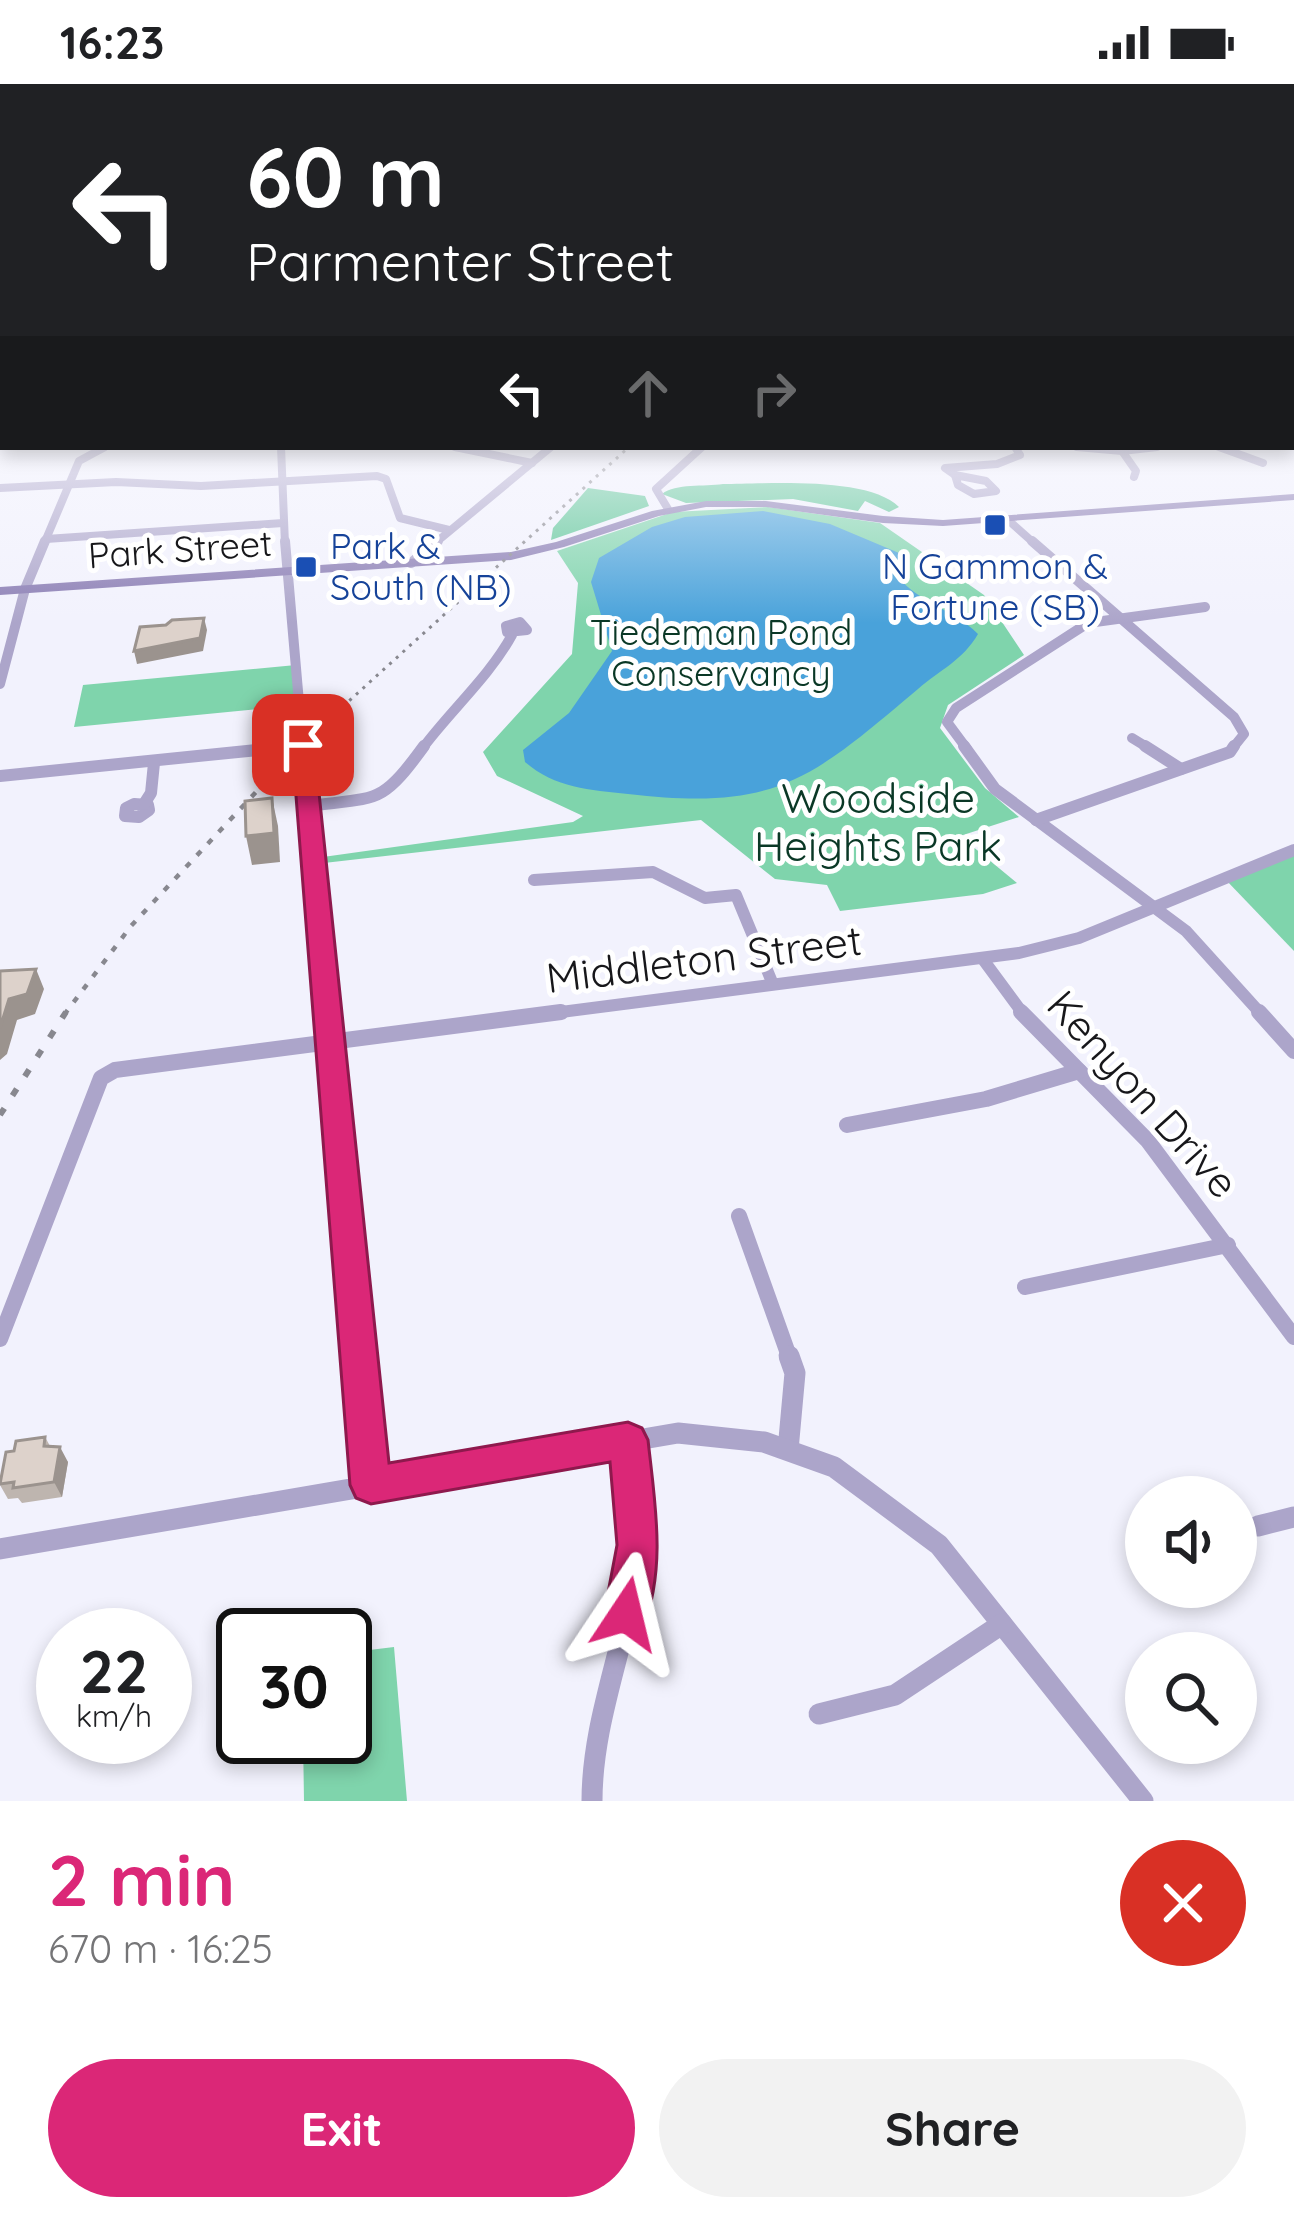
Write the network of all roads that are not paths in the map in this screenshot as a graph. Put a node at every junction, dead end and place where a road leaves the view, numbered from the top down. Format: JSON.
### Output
{"nodes":[{"id":1,"x":78,"y":463,"type":"edge"},
{"id":2,"x":282,"y":463,"type":"edge"},
{"id":3,"x":532,"y":463,"type":"edge"},
{"id":4,"x":684,"y":463,"type":"edge"},
{"id":5,"x":994,"y":463,"type":"edge"},
{"id":6,"x":1131,"y":463,"type":"edge"},
{"id":7,"x":955,"y":475,"type":"dead end"},
{"id":8,"x":1134,"y":477,"type":"dead end"},
{"id":9,"x":283,"y":481,"type":"junction"},
{"id":10,"x":70,"y":484,"type":"junction"},
{"id":11,"x":0,"y":488,"type":"edge"},
{"id":12,"x":1294,"y":497,"type":"edge"},
{"id":13,"x":668,"y":509,"type":"junction"},
{"id":14,"x":1006,"y":519,"type":"junction"},
{"id":15,"x":284,"y":523,"type":"junction"},
{"id":16,"x":449,"y":530,"type":"junction"},
{"id":17,"x":46,"y":539,"type":"junction"},
{"id":18,"x":410,"y":563,"type":"junction"},
{"id":19,"x":287,"y":572,"type":"junction"},
{"id":20,"x":26,"y":590,"type":"junction"},
{"id":21,"x":0,"y":591,"type":"edge"},
{"id":22,"x":1205,"y":608,"type":"dead end"},
{"id":23,"x":1119,"y":618,"type":"junction"},
{"id":24,"x":512,"y":635,"type":"dead end"},
{"id":25,"x":0,"y":684,"type":"edge"},
{"id":26,"x":1132,"y":738,"type":"dead end"},
{"id":27,"x":303,"y":745,"type":"junction"},
{"id":28,"x":154,"y":764,"type":"junction"},
{"id":29,"x":1181,"y":769,"type":"junction"},
{"id":30,"x":0,"y":776,"type":"edge"},
{"id":31,"x":144,"y":804,"type":"dead end"},
{"id":32,"x":308,"y":806,"type":"junction"},
{"id":33,"x":1036,"y":820,"type":"junction"},
{"id":34,"x":1294,"y":850,"type":"edge"},
{"id":35,"x":534,"y":880,"type":"dead end"},
{"id":36,"x":1157,"y":907,"type":"junction"},
{"id":37,"x":982,"y":958,"type":"junction"},
{"id":38,"x":772,"y":982,"type":"junction"},
{"id":39,"x":330,"y":1042,"type":"junction"},
{"id":40,"x":1294,"y":1051,"type":"edge"},
{"id":41,"x":1079,"y":1071,"type":"junction"},
{"id":42,"x":847,"y":1125,"type":"dead end"},
{"id":43,"x":739,"y":1216,"type":"dead end"},
{"id":44,"x":1228,"y":1245,"type":"junction"},
{"id":45,"x":1025,"y":1286,"type":"dead end"},
{"id":46,"x":1294,"y":1336,"type":"edge"},
{"id":47,"x":0,"y":1339,"type":"edge"},
{"id":48,"x":628,"y":1440,"type":"junction"},
{"id":49,"x":788,"y":1450,"type":"junction"},
{"id":50,"x":371,"y":1485,"type":"junction"},
{"id":51,"x":1294,"y":1517,"type":"edge"},
{"id":52,"x":1258,"y":1526,"type":"dead end"},
{"id":53,"x":0,"y":1550,"type":"edge"},
{"id":54,"x":1002,"y":1624,"type":"junction"},
{"id":55,"x":819,"y":1714,"type":"dead end"},
{"id":56,"x":592,"y":1801,"type":"edge"},
{"id":57,"x":1143,"y":1801,"type":"edge"}],
"edges":[{"from":1,"to":10,"type":"street"},
{"from":2,"to":9,"type":"street"},
{"from":3,"to":16,"type":"street"},
{"from":4,"to":13,"type":"street"},
{"from":5,"to":7,"type":"street"},
{"from":6,"to":8,"type":"street"},
{"from":9,"to":10,"type":"street"},
{"from":9,"to":15,"type":"street"},
{"from":9,"to":16,"type":"street"},
{"from":10,"to":11,"type":"street"},
{"from":10,"to":17,"type":"street"},
{"from":12,"to":14,"type":"main road","name":"Park Street"},
{"from":13,"to":14,"type":"main road","name":"Park Street"},
{"from":13,"to":18,"type":"main road","name":"Park Street"},
{"from":14,"to":23,"type":"street"},
{"from":15,"to":17,"type":"street"},
{"from":15,"to":19,"type":"street"},
{"from":16,"to":18,"type":"street"},
{"from":17,"to":20,"type":"street"},
{"from":18,"to":19,"type":"main road","name":"Park Street"},
{"from":19,"to":20,"type":"main road","name":"Park Street"},
{"from":19,"to":27,"type":"street"},
{"from":20,"to":21,"type":"main road","name":"Park Street"},
{"from":20,"to":25,"type":"street"},
{"from":22,"to":23,"type":"street"},
{"from":23,"to":29,"type":"street"},
{"from":23,"to":33,"type":"street"},
{"from":24,"to":32,"type":"street"},
{"from":26,"to":29,"type":"street"},
{"from":27,"to":28,"type":"street"},
{"from":27,"to":32,"type":"street"},
{"from":28,"to":30,"type":"street"},
{"from":28,"to":31,"type":"street"},
{"from":29,"to":33,"type":"street"},
{"from":32,"to":39,"type":"street"},
{"from":33,"to":36,"type":"street"},
{"from":34,"to":36,"type":"street","name":"Middleton Street"},
{"from":35,"to":38,"type":"street"},
{"from":36,"to":37,"type":"street","name":"Middleton Street"},
{"from":36,"to":40,"type":"street"},
{"from":37,"to":38,"type":"street","name":"Middleton Street"},
{"from":37,"to":41,"type":"street","name":"Kenyon Drive"},
{"from":38,"to":39,"type":"street","name":"Middleton Street"},
{"from":39,"to":47,"type":"street","name":"Middleton Street"},
{"from":39,"to":50,"type":"street"},
{"from":41,"to":42,"type":"street"},
{"from":41,"to":44,"type":"street","name":"Kenyon Drive"},
{"from":43,"to":49,"type":"street"},
{"from":44,"to":45,"type":"street"},
{"from":44,"to":46,"type":"street","name":"Kenyon Drive"},
{"from":48,"to":49,"type":"street"},
{"from":48,"to":50,"type":"street"},
{"from":48,"to":56,"type":"street"},
{"from":49,"to":54,"type":"street"},
{"from":50,"to":53,"type":"street"},
{"from":51,"to":52,"type":"street"},
{"from":54,"to":55,"type":"street"},
{"from":54,"to":57,"type":"street"}]}
